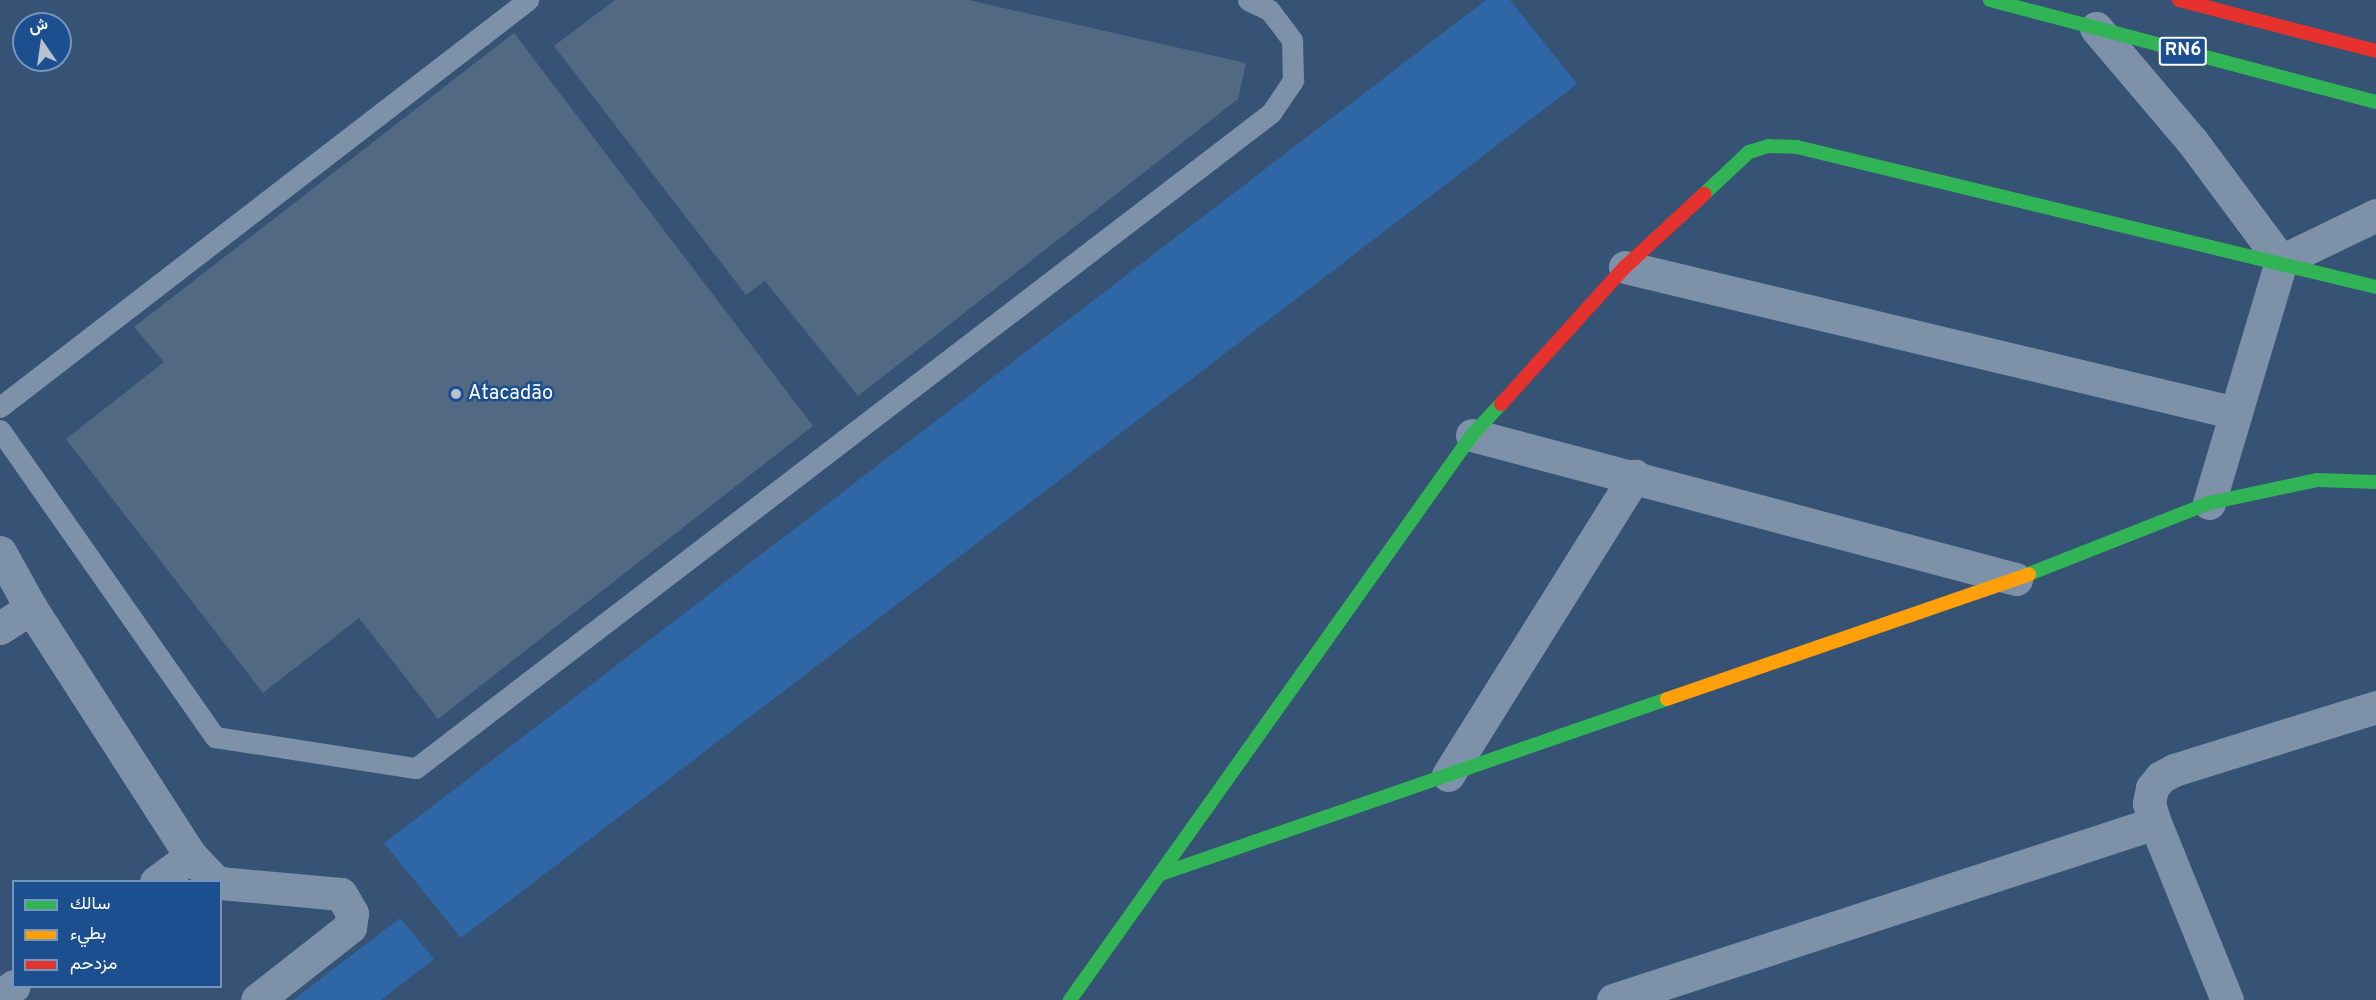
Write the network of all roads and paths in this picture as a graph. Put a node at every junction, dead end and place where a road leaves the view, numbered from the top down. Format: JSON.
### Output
{"nodes":[{"id":1,"x":528,"y":0,"type":"edge"},
{"id":2,"x":1248,"y":0,"type":"edge"},
{"id":3,"x":1990,"y":0,"type":"edge"},
{"id":4,"x":2179,"y":0,"type":"edge"},
{"id":5,"x":2096,"y":28,"type":"junction"},
{"id":6,"x":2376,"y":51,"type":"edge"},
{"id":7,"x":2376,"y":102,"type":"edge"},
{"id":8,"x":2376,"y":215,"type":"edge"},
{"id":9,"x":2281,"y":261,"type":"junction"},
{"id":10,"x":1625,"y":267,"type":"junction"},
{"id":11,"x":2376,"y":287,"type":"edge"},
{"id":12,"x":0,"y":408,"type":"edge"},
{"id":13,"x":2236,"y":413,"type":"junction"},
{"id":14,"x":0,"y":430,"type":"edge"},
{"id":15,"x":1472,"y":435,"type":"junction"},
{"id":16,"x":1635,"y":476,"type":"junction"},
{"id":17,"x":2376,"y":482,"type":"edge"},
{"id":18,"x":2209,"y":503,"type":"junction"},
{"id":19,"x":0,"y":552,"type":"edge"},
{"id":20,"x":2016,"y":579,"type":"junction"},
{"id":21,"x":31,"y":608,"type":"junction"},
{"id":22,"x":0,"y":628,"type":"edge"},
{"id":23,"x":2376,"y":707,"type":"edge"},
{"id":24,"x":1448,"y":775,"type":"junction"},
{"id":25,"x":2155,"y":823,"type":"junction"},
{"id":26,"x":191,"y":856,"type":"junction"},
{"id":27,"x":1161,"y":874,"type":"junction"},
{"id":28,"x":159,"y":880,"type":"edge"},
{"id":29,"x":214,"y":880,"type":"edge"},
{"id":30,"x":222,"y":883,"type":"edge"},
{"id":31,"x":256,"y":1000,"type":"edge"},
{"id":32,"x":1070,"y":1000,"type":"edge"},
{"id":33,"x":1613,"y":1000,"type":"edge"},
{"id":34,"x":2227,"y":1000,"type":"edge"}],
"edges":[{"from":1,"to":12,"type":"lane"},
{"from":2,"to":14,"type":"lane"},
{"from":3,"to":5,"type":"main road","number":"RN6"},
{"from":4,"to":6,"type":"main road","number":"RN6"},
{"from":5,"to":7,"type":"main road","number":"RN6"},
{"from":5,"to":9,"type":"street"},
{"from":8,"to":9,"type":"street"},
{"from":9,"to":10,"type":"main road"},
{"from":9,"to":11,"type":"main road"},
{"from":9,"to":13,"type":"street"},
{"from":10,"to":13,"type":"street"},
{"from":10,"to":15,"type":"main road"},
{"from":13,"to":18,"type":"street"},
{"from":15,"to":16,"type":"street"},
{"from":15,"to":27,"type":"main road"},
{"from":16,"to":20,"type":"street"},
{"from":16,"to":24,"type":"street"},
{"from":17,"to":18,"type":"main road"},
{"from":18,"to":20,"type":"main road"},
{"from":19,"to":21,"type":"street"},
{"from":20,"to":24,"type":"main road"},
{"from":21,"to":22,"type":"street"},
{"from":21,"to":26,"type":"street"},
{"from":23,"to":25,"type":"street"},
{"from":24,"to":27,"type":"main road"},
{"from":25,"to":33,"type":"street"},
{"from":25,"to":34,"type":"street"},
{"from":26,"to":28,"type":"street"},
{"from":26,"to":29,"type":"street"},
{"from":27,"to":32,"type":"main road"},
{"from":30,"to":31,"type":"street"}]}
